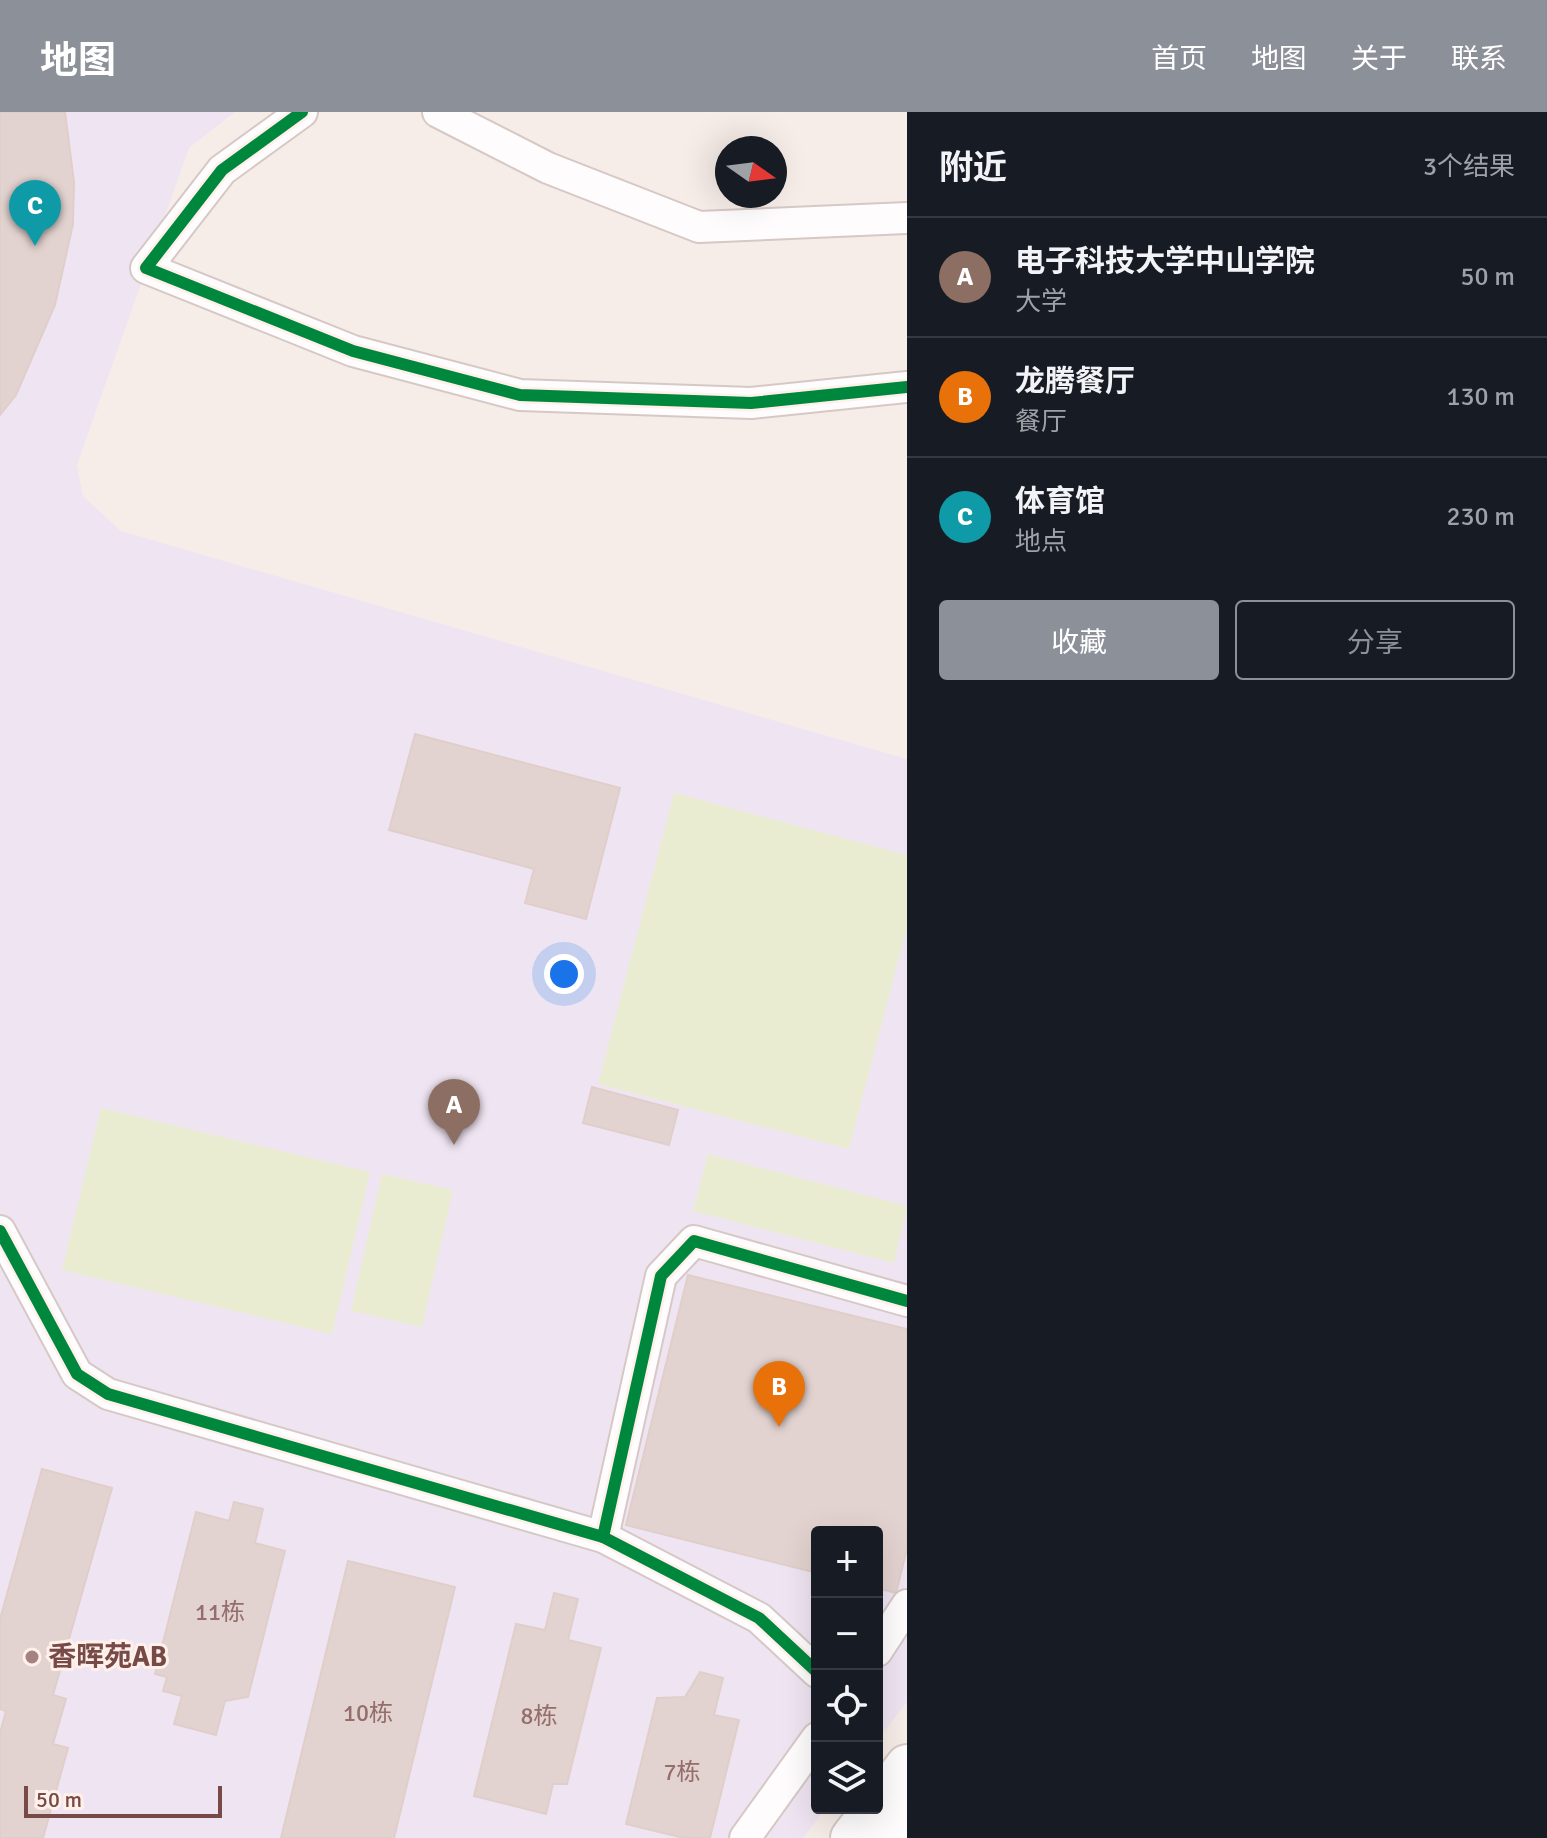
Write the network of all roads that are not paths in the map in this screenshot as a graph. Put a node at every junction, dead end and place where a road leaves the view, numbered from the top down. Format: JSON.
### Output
{"nodes":[{"id":1,"x":302,"y":112,"type":"edge"},
{"id":2,"x":438,"y":112,"type":"edge"},
{"id":3,"x":907,"y":218,"type":"edge"},
{"id":4,"x":907,"y":387,"type":"edge"},
{"id":5,"x":0,"y":1231,"type":"edge"},
{"id":6,"x":907,"y":1301,"type":"edge"},
{"id":7,"x":603,"y":1537,"type":"junction"},
{"id":8,"x":907,"y":1605,"type":"edge"},
{"id":9,"x":883,"y":1642,"type":"edge"},
{"id":10,"x":815,"y":1670,"type":"edge"},
{"id":11,"x":814,"y":1742,"type":"edge"},
{"id":12,"x":907,"y":1766,"type":"edge"},
{"id":13,"x":883,"y":1798,"type":"edge"},
{"id":14,"x":871,"y":1814,"type":"edge"},
{"id":15,"x":907,"y":1815,"type":"edge"},
{"id":16,"x":745,"y":1838,"type":"edge"},
{"id":17,"x":852,"y":1838,"type":"edge"},
{"id":18,"x":889,"y":1838,"type":"edge"}],
"edges":[{"from":1,"to":4,"type":"street"},
{"from":2,"to":3,"type":"street"},
{"from":5,"to":7,"type":"street"},
{"from":6,"to":7,"type":"street"},
{"from":7,"to":10,"type":"street"},
{"from":8,"to":9,"type":"street"},
{"from":11,"to":16,"type":"street"},
{"from":12,"to":13,"type":"street"},
{"from":14,"to":17,"type":"street"},
{"from":15,"to":18,"type":"street"}]}
